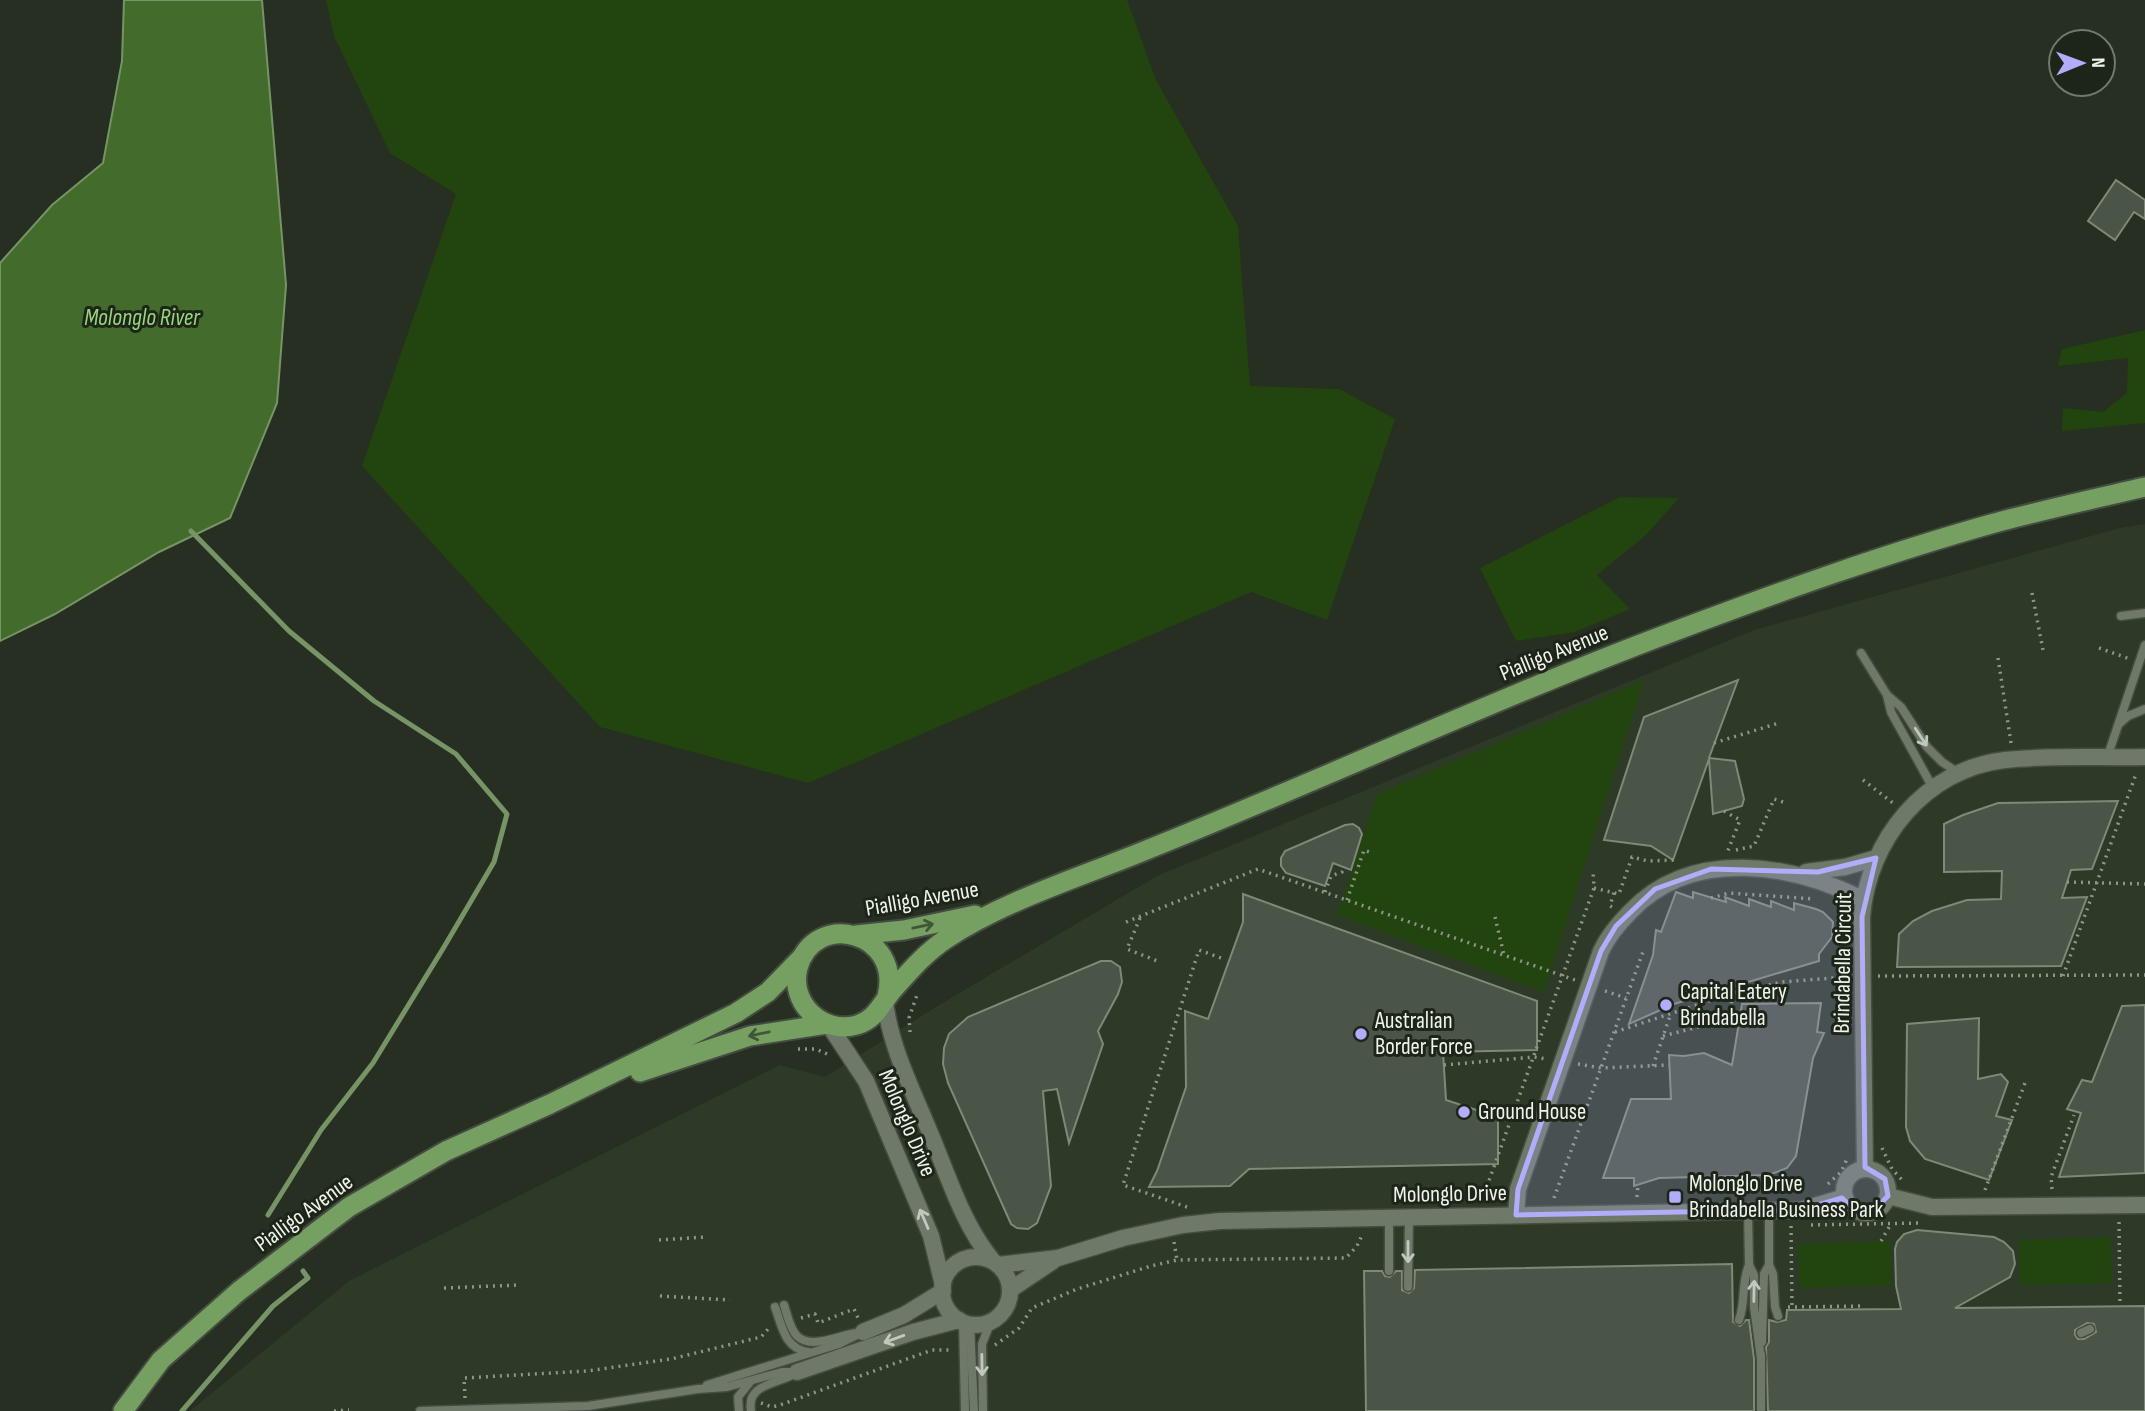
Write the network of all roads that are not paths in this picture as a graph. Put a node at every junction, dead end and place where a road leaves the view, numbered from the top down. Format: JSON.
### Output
{"nodes":[{"id":1,"x":2145,"y":487,"type":"edge"},
{"id":2,"x":2145,"y":612,"type":"edge"},
{"id":3,"x":2121,"y":616,"type":"dead end"},
{"id":4,"x":2145,"y":645,"type":"edge"},
{"id":5,"x":1861,"y":653,"type":"dead end"},
{"id":6,"x":1887,"y":695,"type":"junction"},
{"id":7,"x":2145,"y":709,"type":"edge"},
{"id":8,"x":2118,"y":725,"type":"junction"},
{"id":9,"x":2107,"y":758,"type":"junction"},
{"id":10,"x":2141,"y":764,"type":"edge"},
{"id":11,"x":1960,"y":774,"type":"junction"},
{"id":12,"x":1933,"y":788,"type":"junction"},
{"id":13,"x":1877,"y":858,"type":"junction"},
{"id":14,"x":1793,"y":873,"type":"junction"},
{"id":15,"x":1864,"y":900,"type":"junction"},
{"id":16,"x":997,"y":910,"type":"junction"},
{"id":17,"x":856,"y":935,"type":"junction"},
{"id":18,"x":805,"y":954,"type":"junction"},
{"id":19,"x":886,"y":999,"type":"junction"},
{"id":20,"x":828,"y":1024,"type":"junction"},
{"id":21,"x":550,"y":1104,"type":"junction"},
{"id":22,"x":1865,"y":1169,"type":"junction"},
{"id":23,"x":1888,"y":1196,"type":"junction"},
{"id":24,"x":1845,"y":1197,"type":"junction"},
{"id":25,"x":2145,"y":1205,"type":"edge"},
{"id":26,"x":1748,"y":1211,"type":"junction"},
{"id":27,"x":1769,"y":1211,"type":"junction"},
{"id":28,"x":1516,"y":1215,"type":"junction"},
{"id":29,"x":1409,"y":1217,"type":"junction"},
{"id":30,"x":1389,"y":1218,"type":"junction"},
{"id":31,"x":1058,"y":1258,"type":"junction"},
{"id":32,"x":996,"y":1263,"type":"junction"},
{"id":33,"x":1749,"y":1265,"type":"junction"},
{"id":34,"x":1769,"y":1265,"type":"junction"},
{"id":35,"x":1389,"y":1271,"type":"dead end"},
{"id":36,"x":1408,"y":1287,"type":"dead end"},
{"id":37,"x":943,"y":1288,"type":"junction"},
{"id":38,"x":1010,"y":1290,"type":"junction"},
{"id":39,"x":780,"y":1306,"type":"dead end"},
{"id":40,"x":1778,"y":1316,"type":"dead end"},
{"id":41,"x":1739,"y":1320,"type":"dead end"},
{"id":42,"x":991,"y":1321,"type":"junction"},
{"id":43,"x":964,"y":1322,"type":"junction"},
{"id":44,"x":785,"y":1323,"type":"junction"},
{"id":45,"x":865,"y":1340,"type":"junction"},
{"id":46,"x":817,"y":1351,"type":"junction"},
{"id":47,"x":1761,"y":1359,"type":"junction"},
{"id":48,"x":797,"y":1372,"type":"junction"},
{"id":49,"x":755,"y":1379,"type":"junction"},
{"id":50,"x":698,"y":1389,"type":"junction"},
{"id":51,"x":750,"y":1407,"type":"edge"},
{"id":52,"x":465,"y":1410,"type":"edge"},
{"id":53,"x":123,"y":1411,"type":"edge"},
{"id":54,"x":421,"y":1411,"type":"edge"},
{"id":55,"x":739,"y":1411,"type":"edge"},
{"id":56,"x":965,"y":1411,"type":"edge"},
{"id":57,"x":974,"y":1411,"type":"edge"},
{"id":58,"x":983,"y":1411,"type":"edge"},
{"id":59,"x":1761,"y":1411,"type":"edge"}],
"edges":[{"from":1,"to":16,"type":"main road","name":"Pialligo Avenue"},
{"from":2,"to":3,"type":"lane"},
{"from":4,"to":8,"type":"lane"},
{"from":5,"to":6,"type":"lane"},
{"from":6,"to":11,"type":"lane","one_way":true},
{"from":6,"to":12,"type":"lane"},
{"from":7,"to":8,"type":"lane"},
{"from":8,"to":9,"type":"lane"},
{"from":9,"to":10,"type":"street","name":"Brindabella Circuit"},
{"from":9,"to":11,"type":"street","name":"Brindabella Circuit"},
{"from":11,"to":12,"type":"street","name":"Brindabella Circuit"},
{"from":12,"to":13,"type":"street","name":"Brindabella Circuit"},
{"from":13,"to":14,"type":"street"},
{"from":13,"to":15,"type":"street","name":"Brindabella Circuit"},
{"from":14,"to":15,"type":"street"},
{"from":14,"to":28,"type":"street"},
{"from":15,"to":22,"type":"street","name":"Brindabella Circuit"},
{"from":17,"to":16,"type":"main road","name":"Pialligo Avenue","one_way":true},
{"from":16,"to":19,"type":"main road","name":"Pialligo Avenue"},
{"from":17,"to":18,"type":"main road"},
{"from":17,"to":19,"type":"main road"},
{"from":18,"to":20,"type":"main road"},
{"from":18,"to":21,"type":"main road","name":"Pialligo Avenue"},
{"from":19,"to":20,"type":"main road"},
{"from":19,"to":32,"type":"street","name":"Molonglo Drive"},
{"from":20,"to":21,"type":"main road","name":"Pialligo Avenue","one_way":true},
{"from":37,"to":20,"type":"street","name":"Molonglo Drive","one_way":true},
{"from":21,"to":53,"type":"main road","name":"Pialligo Avenue"},
{"from":22,"to":23,"type":"street"},
{"from":22,"to":24,"type":"street"},
{"from":23,"to":24,"type":"street"},
{"from":23,"to":25,"type":"street"},
{"from":24,"to":27,"type":"street","name":"Molonglo Drive"},
{"from":26,"to":27,"type":"street","name":"Molonglo Drive"},
{"from":26,"to":28,"type":"street","name":"Molonglo Drive"},
{"from":26,"to":33,"type":"lane"},
{"from":27,"to":34,"type":"lane"},
{"from":28,"to":29,"type":"street","name":"Molonglo Drive"},
{"from":29,"to":30,"type":"street","name":"Molonglo Drive"},
{"from":29,"to":36,"type":"lane","one_way":true},
{"from":30,"to":31,"type":"street","name":"Molonglo Drive"},
{"from":30,"to":35,"type":"lane"},
{"from":31,"to":32,"type":"street","name":"Molonglo Drive"},
{"from":31,"to":38,"type":"street","name":"Molonglo Drive"},
{"from":32,"to":37,"type":"street"},
{"from":32,"to":38,"type":"street"},
{"from":33,"to":41,"type":"lane"},
{"from":47,"to":33,"type":"lane","one_way":true},
{"from":34,"to":40,"type":"lane"},
{"from":34,"to":47,"type":"lane"},
{"from":37,"to":43,"type":"street"},
{"from":37,"to":45,"type":"street"},
{"from":38,"to":42,"type":"street"},
{"from":39,"to":44,"type":"lane"},
{"from":42,"to":43,"type":"street"},
{"from":42,"to":58,"type":"lane","one_way":true},
{"from":43,"to":45,"type":"street","one_way":true},
{"from":43,"to":56,"type":"lane"},
{"from":43,"to":57,"type":"lane"},
{"from":44,"to":45,"type":"lane"},
{"from":44,"to":46,"type":"lane"},
{"from":45,"to":46,"type":"lane"},
{"from":45,"to":48,"type":"street"},
{"from":46,"to":50,"type":"lane"},
{"from":47,"to":59,"type":"lane"},
{"from":48,"to":49,"type":"lane"},
{"from":48,"to":51,"type":"lane"},
{"from":49,"to":50,"type":"lane"},
{"from":49,"to":55,"type":"lane"},
{"from":50,"to":52,"type":"lane"},
{"from":52,"to":54,"type":"lane"}]}
